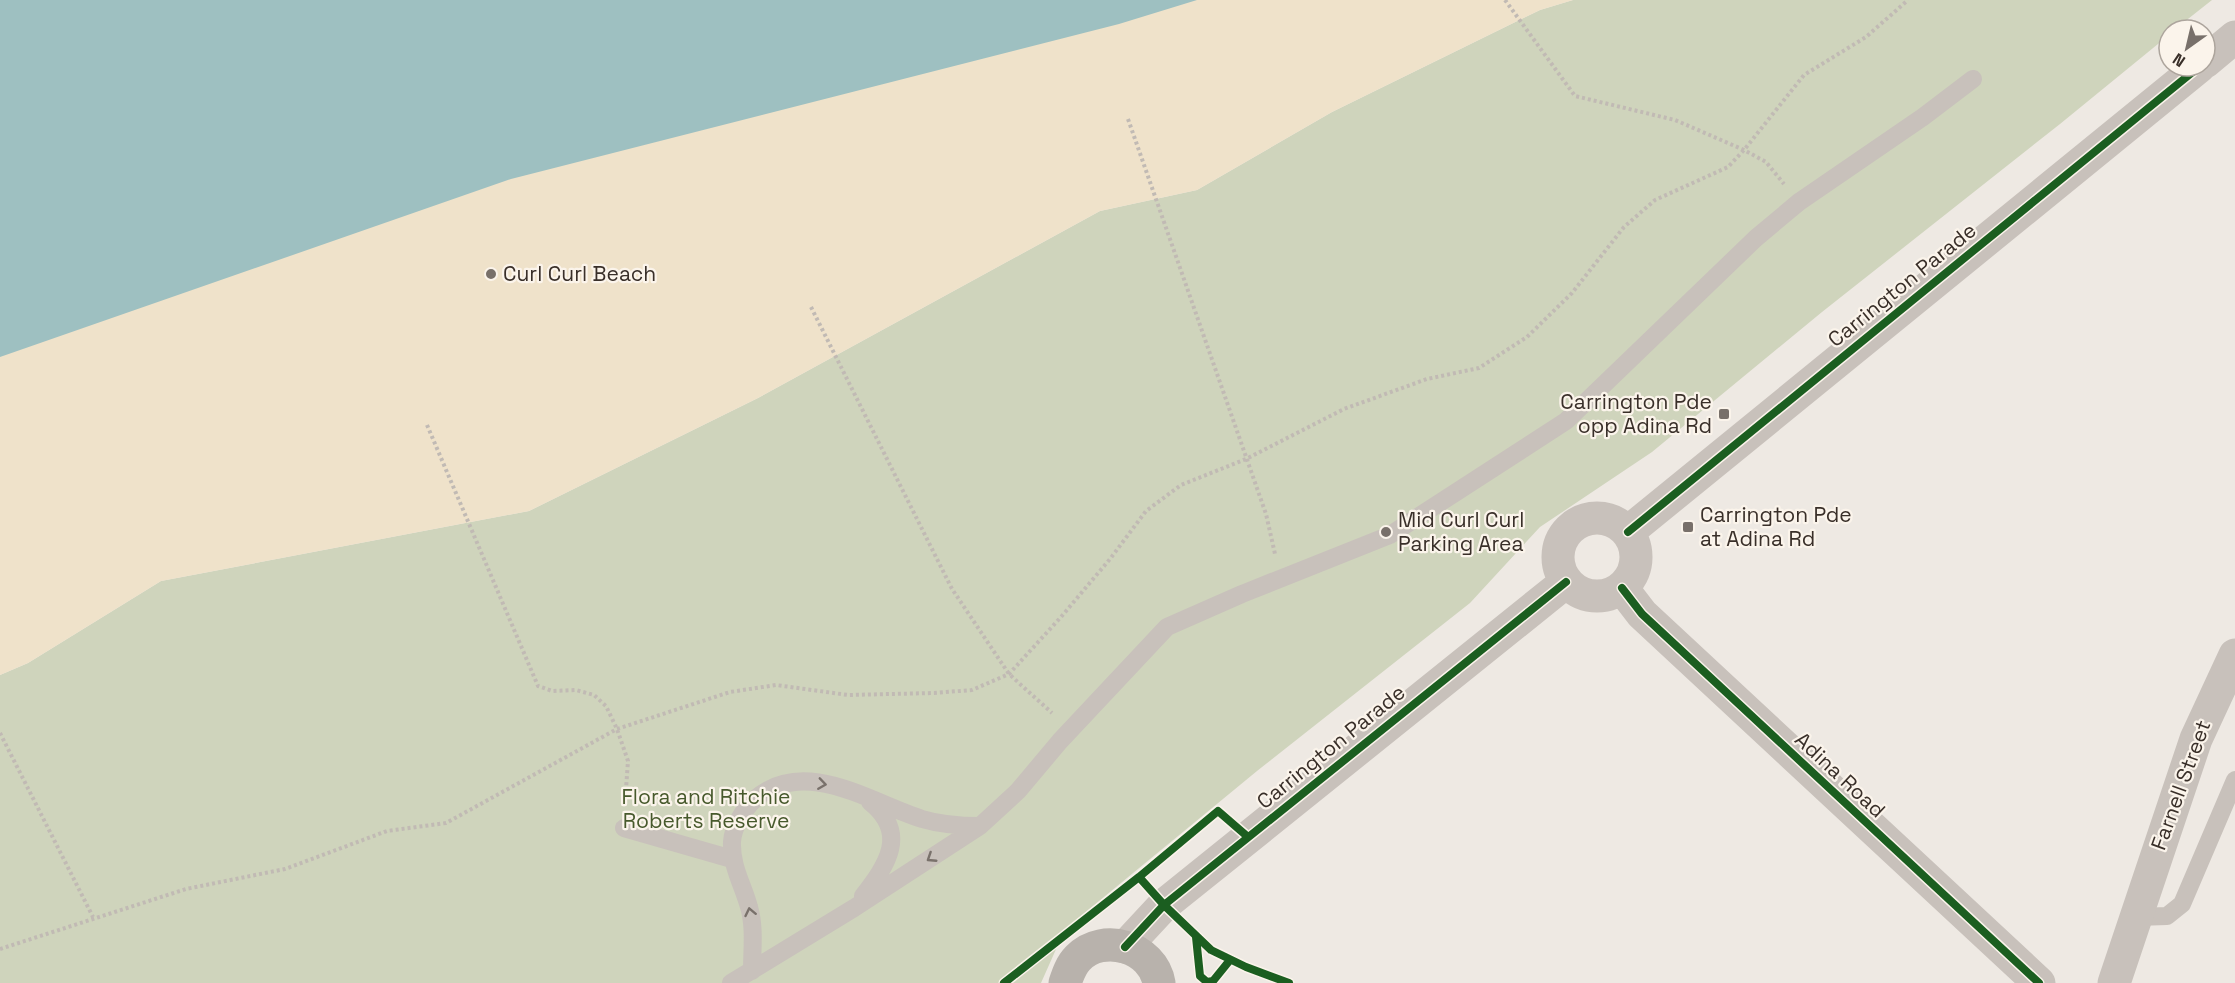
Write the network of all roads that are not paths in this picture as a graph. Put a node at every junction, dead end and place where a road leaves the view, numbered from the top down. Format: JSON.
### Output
{"nodes":[{"id":1,"x":2235,"y":37,"type":"edge"},
{"id":2,"x":2217,"y":52,"type":"edge"},
{"id":3,"x":2185,"y":78,"type":"edge"},
{"id":4,"x":1973,"y":79,"type":"dead end"},
{"id":5,"x":1628,"y":532,"type":"junction"},
{"id":6,"x":1566,"y":582,"type":"junction"},
{"id":7,"x":1622,"y":588,"type":"junction"},
{"id":8,"x":2235,"y":655,"type":"edge"},
{"id":9,"x":2235,"y":780,"type":"edge"},
{"id":10,"x":862,"y":795,"type":"junction"},
{"id":11,"x":980,"y":826,"type":"junction"},
{"id":12,"x":624,"y":828,"type":"road end"},
{"id":13,"x":732,"y":859,"type":"junction"},
{"id":14,"x":854,"y":908,"type":"junction"},
{"id":15,"x":2136,"y":917,"type":"junction"},
{"id":16,"x":1125,"y":947,"type":"junction"},
{"id":17,"x":752,"y":971,"type":"junction"},
{"id":18,"x":731,"y":983,"type":"edge"},
{"id":19,"x":1065,"y":983,"type":"edge"},
{"id":20,"x":1160,"y":983,"type":"edge"},
{"id":21,"x":2039,"y":983,"type":"edge"},
{"id":22,"x":2114,"y":983,"type":"edge"}],
"edges":[{"from":1,"to":2,"type":"street"},
{"from":3,"to":5,"type":"street","name":"Carrington Parade"},
{"from":4,"to":11,"type":"lane"},
{"from":5,"to":6,"type":"street"},
{"from":5,"to":7,"type":"street"},
{"from":6,"to":7,"type":"street"},
{"from":6,"to":16,"type":"street","name":"Carrington Parade"},
{"from":7,"to":21,"type":"street","name":"Adina Road"},
{"from":8,"to":15,"type":"street","name":"Farnell Street"},
{"from":9,"to":15,"type":"lane"},
{"from":10,"to":11,"type":"lane"},
{"from":13,"to":10,"type":"lane","one_way":true},
{"from":10,"to":14,"type":"lane"},
{"from":11,"to":14,"type":"lane","one_way":true},
{"from":12,"to":13,"type":"lane"},
{"from":17,"to":13,"type":"lane","one_way":true},
{"from":14,"to":17,"type":"lane"},
{"from":15,"to":22,"type":"street","name":"Farnell Street"},
{"from":16,"to":19,"type":"main road"},
{"from":16,"to":20,"type":"main road"},
{"from":17,"to":18,"type":"lane"}]}
